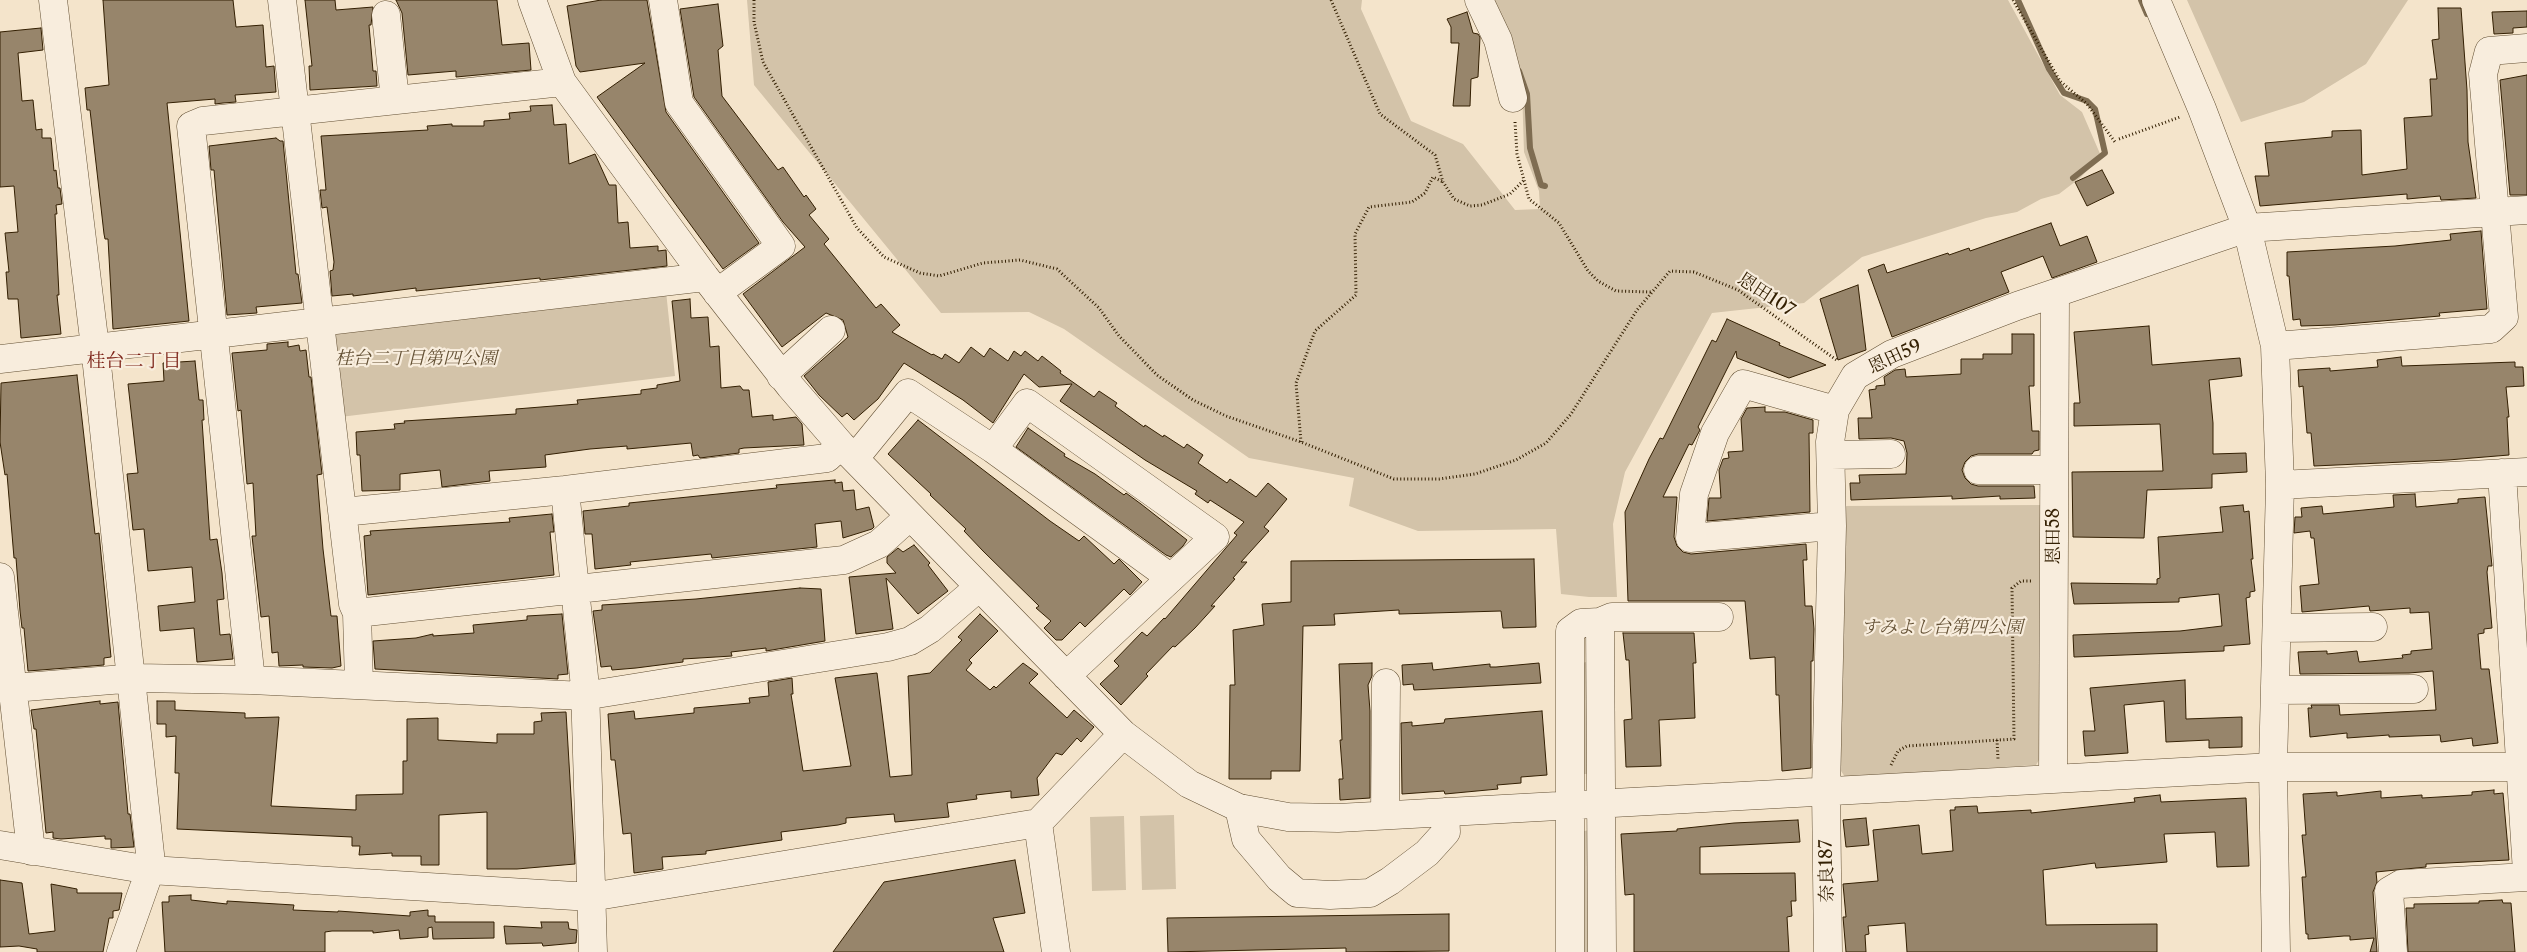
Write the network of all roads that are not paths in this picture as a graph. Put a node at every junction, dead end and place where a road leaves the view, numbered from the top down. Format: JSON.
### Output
{"nodes":[{"id":1,"x":53,"y":0,"type":"edge"},
{"id":2,"x":282,"y":0,"type":"edge"},
{"id":3,"x":532,"y":0,"type":"edge"},
{"id":4,"x":663,"y":0,"type":"edge"},
{"id":5,"x":1479,"y":0,"type":"edge"},
{"id":6,"x":2156,"y":0,"type":"edge"},
{"id":7,"x":386,"y":15,"type":"dead end"},
{"id":8,"x":2527,"y":48,"type":"edge"},
{"id":9,"x":562,"y":82,"type":"junction"},
{"id":10,"x":1513,"y":98,"type":"road end"},
{"id":11,"x":395,"y":100,"type":"junction"},
{"id":12,"x":295,"y":110,"type":"junction"},
{"id":13,"x":2527,"y":210,"type":"edge"},
{"id":14,"x":2496,"y":213,"type":"junction"},
{"id":15,"x":2247,"y":228,"type":"junction"},
{"id":16,"x":711,"y":285,"type":"junction"},
{"id":17,"x":2055,"y":295,"type":"junction"},
{"id":18,"x":320,"y":323,"type":"junction"},
{"id":19,"x":213,"y":334,"type":"junction"},
{"id":20,"x":826,"y":343,"type":"dead end"},
{"id":21,"x":2275,"y":346,"type":"junction"},
{"id":22,"x":95,"y":347,"type":"junction"},
{"id":23,"x":0,"y":358,"type":"edge"},
{"id":24,"x":781,"y":376,"type":"junction"},
{"id":25,"x":1835,"y":410,"type":"junction"},
{"id":26,"x":993,"y":448,"type":"junction"},
{"id":27,"x":848,"y":451,"type":"junction"},
{"id":28,"x":1891,"y":454,"type":"dead end"},
{"id":29,"x":1831,"y":455,"type":"junction"},
{"id":30,"x":1978,"y":470,"type":"dead end"},
{"id":31,"x":2054,"y":470,"type":"junction"},
{"id":32,"x":2514,"y":472,"type":"edge"},
{"id":33,"x":2280,"y":485,"type":"junction"},
{"id":34,"x":566,"y":490,"type":"junction"},
{"id":35,"x":342,"y":512,"type":"junction"},
{"id":36,"x":910,"y":516,"type":"junction"},
{"id":37,"x":1832,"y":526,"type":"junction"},
{"id":38,"x":2517,"y":566,"type":"edge"},
{"id":39,"x":0,"y":577,"type":"edge"},
{"id":40,"x":1171,"y":578,"type":"junction"},
{"id":41,"x":978,"y":588,"type":"junction"},
{"id":42,"x":576,"y":590,"type":"junction"},
{"id":43,"x":357,"y":613,"type":"junction"},
{"id":44,"x":1719,"y":617,"type":"dead end"},
{"id":45,"x":1600,"y":622,"type":"junction"},
{"id":46,"x":2372,"y":627,"type":"dead end"},
{"id":47,"x":2277,"y":628,"type":"junction"},
{"id":48,"x":2520,"y":657,"type":"edge"},
{"id":49,"x":1066,"y":676,"type":"junction"},
{"id":50,"x":132,"y":678,"type":"junction"},
{"id":51,"x":251,"y":680,"type":"junction"},
{"id":52,"x":359,"y":684,"type":"junction"},
{"id":53,"x":13,"y":688,"type":"junction"},
{"id":54,"x":2414,"y":689,"type":"dead end"},
{"id":55,"x":2275,"y":690,"type":"junction"},
{"id":56,"x":1392,"y":695,"type":"dead end"},
{"id":57,"x":584,"y":696,"type":"junction"},
{"id":58,"x":1123,"y":734,"type":"junction"},
{"id":59,"x":2273,"y":767,"type":"junction"},
{"id":60,"x":2523,"y":767,"type":"edge"},
{"id":61,"x":2054,"y":777,"type":"junction"},
{"id":62,"x":1826,"y":790,"type":"junction"},
{"id":63,"x":1602,"y":803,"type":"junction"},
{"id":64,"x":1569,"y":804,"type":"junction"},
{"id":65,"x":1239,"y":808,"type":"junction"},
{"id":66,"x":1445,"y":812,"type":"junction"},
{"id":67,"x":1385,"y":815,"type":"junction"},
{"id":68,"x":1038,"y":823,"type":"junction"},
{"id":69,"x":0,"y":846,"type":"edge"},
{"id":70,"x":31,"y":851,"type":"junction"},
{"id":71,"x":150,"y":870,"type":"junction"},
{"id":72,"x":2527,"y":872,"type":"edge"},
{"id":73,"x":2527,"y":877,"type":"edge"},
{"id":74,"x":591,"y":897,"type":"junction"},
{"id":75,"x":121,"y":952,"type":"edge"},
{"id":76,"x":593,"y":952,"type":"edge"},
{"id":77,"x":1056,"y":952,"type":"edge"},
{"id":78,"x":1570,"y":952,"type":"edge"},
{"id":79,"x":1602,"y":952,"type":"edge"},
{"id":80,"x":1828,"y":952,"type":"edge"},
{"id":81,"x":2276,"y":952,"type":"edge"},
{"id":82,"x":2393,"y":952,"type":"edge"}],
"edges":[{"from":1,"to":22,"type":"street"},
{"from":2,"to":12,"type":"street"},
{"from":3,"to":9,"type":"street"},
{"from":4,"to":16,"type":"street"},
{"from":5,"to":10,"type":"street"},
{"from":6,"to":15,"type":"street"},
{"from":7,"to":11,"type":"street"},
{"from":8,"to":14,"type":"street"},
{"from":9,"to":11,"type":"street"},
{"from":9,"to":16,"type":"street"},
{"from":11,"to":12,"type":"street"},
{"from":12,"to":18,"type":"street"},
{"from":12,"to":19,"type":"street"},
{"from":13,"to":14,"type":"street","name":"恩田59"},
{"from":14,"to":15,"type":"street","name":"恩田59"},
{"from":14,"to":21,"type":"street"},
{"from":15,"to":17,"type":"street","name":"恩田59"},
{"from":15,"to":21,"type":"street"},
{"from":16,"to":18,"type":"street"},
{"from":16,"to":24,"type":"street"},
{"from":17,"to":25,"type":"street","name":"恩田59"},
{"from":17,"to":31,"type":"street","name":"恩田58"},
{"from":18,"to":19,"type":"street"},
{"from":18,"to":35,"type":"street"},
{"from":19,"to":22,"type":"street"},
{"from":19,"to":51,"type":"street"},
{"from":20,"to":24,"type":"street"},
{"from":21,"to":33,"type":"street"},
{"from":22,"to":23,"type":"street"},
{"from":22,"to":50,"type":"street"},
{"from":24,"to":27,"type":"street"},
{"from":25,"to":29,"type":"street","name":"恩田59"},
{"from":25,"to":37,"type":"street"},
{"from":26,"to":27,"type":"street"},
{"from":26,"to":40,"type":"street"},
{"from":26,"to":40,"type":"street"},
{"from":27,"to":34,"type":"street"},
{"from":27,"to":36,"type":"street"},
{"from":28,"to":29,"type":"street"},
{"from":29,"to":37,"type":"street","name":"恩田59"},
{"from":30,"to":31,"type":"street"},
{"from":31,"to":61,"type":"street","name":"恩田58"},
{"from":32,"to":33,"type":"street"},
{"from":32,"to":38,"type":"street"},
{"from":33,"to":47,"type":"street"},
{"from":34,"to":35,"type":"street"},
{"from":34,"to":42,"type":"street"},
{"from":35,"to":43,"type":"street"},
{"from":36,"to":41,"type":"street"},
{"from":36,"to":42,"type":"street"},
{"from":37,"to":62,"type":"street","name":"恩田59"},
{"from":38,"to":48,"type":"street"},
{"from":39,"to":53,"type":"street"},
{"from":40,"to":49,"type":"street"},
{"from":41,"to":49,"type":"street"},
{"from":41,"to":57,"type":"street"},
{"from":42,"to":43,"type":"street"},
{"from":42,"to":57,"type":"street"},
{"from":43,"to":52,"type":"street"},
{"from":44,"to":45,"type":"street"},
{"from":45,"to":63,"type":"street"},
{"from":45,"to":64,"type":"street"},
{"from":46,"to":47,"type":"street"},
{"from":47,"to":55,"type":"street"},
{"from":48,"to":60,"type":"street"},
{"from":49,"to":58,"type":"street"},
{"from":50,"to":51,"type":"street"},
{"from":50,"to":53,"type":"street"},
{"from":50,"to":71,"type":"street"},
{"from":51,"to":52,"type":"street"},
{"from":52,"to":57,"type":"street"},
{"from":53,"to":70,"type":"street"},
{"from":54,"to":55,"type":"street"},
{"from":55,"to":59,"type":"street"},
{"from":56,"to":67,"type":"street"},
{"from":57,"to":74,"type":"street"},
{"from":58,"to":65,"type":"street"},
{"from":58,"to":68,"type":"street"},
{"from":59,"to":60,"type":"street"},
{"from":59,"to":61,"type":"street"},
{"from":59,"to":81,"type":"street"},
{"from":60,"to":72,"type":"street"},
{"from":61,"to":62,"type":"street"},
{"from":62,"to":63,"type":"street"},
{"from":62,"to":80,"type":"street","name":"奈良187"},
{"from":63,"to":64,"type":"street"},
{"from":63,"to":79,"type":"street"},
{"from":64,"to":66,"type":"street"},
{"from":64,"to":78,"type":"street"},
{"from":65,"to":66,"type":"street"},
{"from":65,"to":67,"type":"street"},
{"from":66,"to":67,"type":"street"},
{"from":68,"to":74,"type":"street"},
{"from":68,"to":77,"type":"street"},
{"from":69,"to":70,"type":"street"},
{"from":70,"to":71,"type":"street"},
{"from":71,"to":74,"type":"street"},
{"from":71,"to":75,"type":"street"},
{"from":73,"to":82,"type":"street"},
{"from":74,"to":76,"type":"street"}]}
